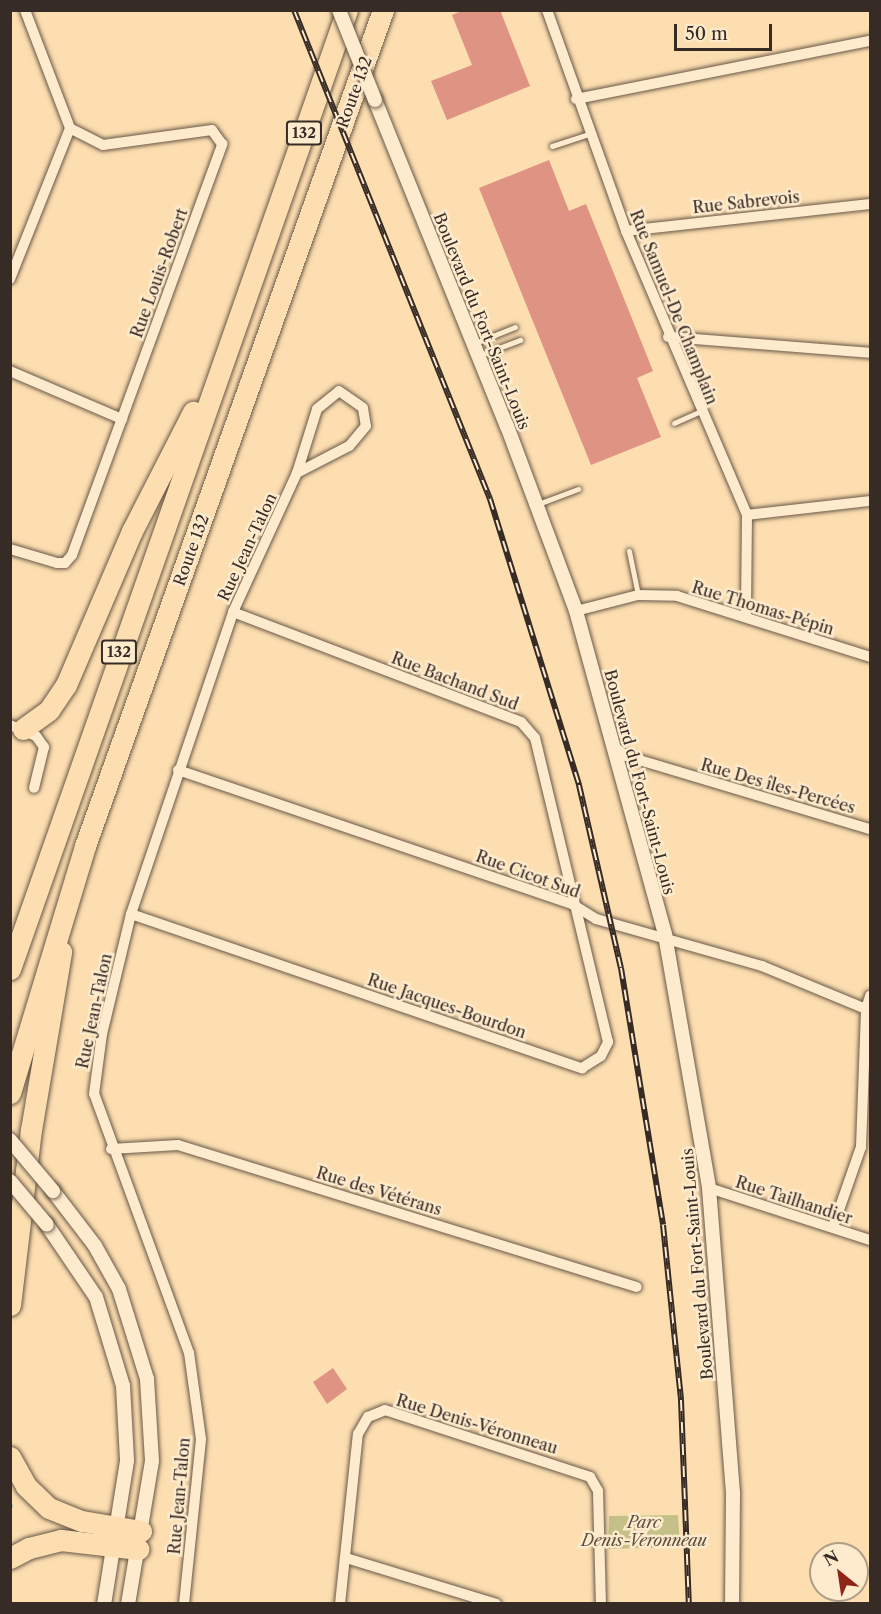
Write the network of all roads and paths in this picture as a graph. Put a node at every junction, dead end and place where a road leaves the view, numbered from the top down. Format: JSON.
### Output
{"nodes":[{"id":1,"x":25,"y":10,"type":"edge"},
{"id":2,"x":339,"y":10,"type":"edge"},
{"id":3,"x":347,"y":10,"type":"edge"},
{"id":4,"x":383,"y":10,"type":"edge"},
{"id":5,"x":547,"y":10,"type":"edge"},
{"id":6,"x":870,"y":41,"type":"edge"},
{"id":7,"x":576,"y":99,"type":"junction"},
{"id":8,"x":70,"y":128,"type":"junction"},
{"id":9,"x":589,"y":134,"type":"junction"},
{"id":10,"x":552,"y":146,"type":"dead end"},
{"id":11,"x":870,"y":204,"type":"edge"},
{"id":12,"x":626,"y":231,"type":"junction"},
{"id":13,"x":10,"y":279,"type":"edge"},
{"id":14,"x":515,"y":327,"type":"dead end"},
{"id":15,"x":231,"y":337,"type":"junction"},
{"id":16,"x":668,"y":338,"type":"junction"},
{"id":17,"x":520,"y":340,"type":"dead end"},
{"id":18,"x":476,"y":350,"type":"junction"},
{"id":19,"x":870,"y":353,"type":"edge"},
{"id":20,"x":10,"y":371,"type":"edge"},
{"id":21,"x":701,"y":411,"type":"junction"},
{"id":22,"x":122,"y":419,"type":"junction"},
{"id":23,"x":674,"y":423,"type":"dead end"},
{"id":24,"x":297,"y":473,"type":"junction"},
{"id":25,"x":579,"y":489,"type":"dead end"},
{"id":26,"x":870,"y":501,"type":"edge"},
{"id":27,"x":537,"y":505,"type":"junction"},
{"id":28,"x":747,"y":515,"type":"junction"},
{"id":29,"x":10,"y":549,"type":"edge"},
{"id":30,"x":629,"y":551,"type":"dead end"},
{"id":31,"x":638,"y":595,"type":"junction"},
{"id":32,"x":576,"y":611,"type":"junction"},
{"id":33,"x":233,"y":612,"type":"junction"},
{"id":34,"x":746,"y":617,"type":"junction"},
{"id":35,"x":870,"y":657,"type":"edge"},
{"id":36,"x":17,"y":727,"type":"edge"},
{"id":37,"x":611,"y":744,"type":"junction"},
{"id":38,"x":178,"y":770,"type":"junction"},
{"id":39,"x":34,"y":788,"type":"dead end"},
{"id":40,"x":870,"y":829,"type":"edge"},
{"id":41,"x":70,"y":891,"type":"junction"},
{"id":42,"x":572,"y":904,"type":"junction"},
{"id":43,"x":131,"y":914,"type":"junction"},
{"id":44,"x":665,"y":935,"type":"junction"},
{"id":45,"x":10,"y":969,"type":"edge"},
{"id":46,"x":870,"y":996,"type":"edge"},
{"id":47,"x":866,"y":1009,"type":"junction"},
{"id":48,"x":10,"y":1093,"type":"edge"},
{"id":49,"x":10,"y":1140,"type":"edge"},
{"id":50,"x":111,"y":1149,"type":"junction"},
{"id":51,"x":10,"y":1181,"type":"edge"},
{"id":52,"x":709,"y":1188,"type":"junction"},
{"id":53,"x":833,"y":1227,"type":"junction"},
{"id":54,"x":870,"y":1240,"type":"edge"},
{"id":55,"x":636,"y":1287,"type":"dead end"},
{"id":56,"x":10,"y":1305,"type":"edge"},
{"id":57,"x":10,"y":1457,"type":"edge"},
{"id":58,"x":116,"y":1536,"type":"junction"},
{"id":59,"x":139,"y":1540,"type":"junction"},
{"id":60,"x":10,"y":1558,"type":"edge"},
{"id":61,"x":346,"y":1558,"type":"junction"},
{"id":62,"x":104,"y":1604,"type":"edge"},
{"id":63,"x":128,"y":1604,"type":"edge"},
{"id":64,"x":184,"y":1604,"type":"edge"},
{"id":65,"x":340,"y":1604,"type":"edge"},
{"id":66,"x":496,"y":1604,"type":"edge"},
{"id":67,"x":601,"y":1604,"type":"edge"},
{"id":68,"x":732,"y":1604,"type":"edge"}],
"edges":[{"from":1,"to":8,"type":"street"},
{"from":2,"to":18,"type":"street","name":"Boulevard du Fort-Saint-Louis","bridge":true},
{"from":3,"to":15,"type":"highway","name":"Route 132","number":"132"},
{"from":4,"to":41,"type":"highway","name":"Route 132","number":"132"},
{"from":5,"to":7,"type":"street","name":"Rue Samuel-De Champlain"},
{"from":6,"to":7,"type":"street"},
{"from":7,"to":9,"type":"street","name":"Rue Samuel-De Champlain"},
{"from":8,"to":13,"type":"street"},
{"from":8,"to":22,"type":"street","name":"Rue Louis-Robert"},
{"from":9,"to":10,"type":"lane"},
{"from":9,"to":12,"type":"street","name":"Rue Samuel-De Champlain"},
{"from":11,"to":12,"type":"street","name":"Rue Sabrevois"},
{"from":12,"to":16,"type":"street","name":"Rue Samuel-De Champlain"},
{"from":14,"to":18,"type":"lane"},
{"from":15,"to":36,"type":"highway"},
{"from":15,"to":45,"type":"highway","name":"Route 132","number":"132"},
{"from":16,"to":19,"type":"street"},
{"from":16,"to":21,"type":"street","name":"Rue Samuel-De Champlain"},
{"from":17,"to":18,"type":"lane"},
{"from":18,"to":27,"type":"street","name":"Boulevard du Fort-Saint-Louis"},
{"from":20,"to":22,"type":"street"},
{"from":21,"to":23,"type":"lane"},
{"from":21,"to":28,"type":"street","name":"Rue Samuel-De Champlain"},
{"from":22,"to":29,"type":"street","name":"Rue Louis-Robert"},
{"from":24,"to":24,"type":"street","name":"Rue Jean-Talon"},
{"from":24,"to":33,"type":"street","name":"Rue Jean-Talon"},
{"from":25,"to":27,"type":"lane"},
{"from":26,"to":28,"type":"street"},
{"from":27,"to":32,"type":"street","name":"Boulevard du Fort-Saint-Louis"},
{"from":28,"to":34,"type":"street","name":"Rue Samuel-De Champlain"},
{"from":30,"to":31,"type":"lane"},
{"from":31,"to":32,"type":"street","name":"Rue Thomas-Pépin"},
{"from":31,"to":34,"type":"street","name":"Rue Thomas-Pépin"},
{"from":32,"to":37,"type":"street","name":"Boulevard du Fort-Saint-Louis"},
{"from":33,"to":38,"type":"street","name":"Rue Jean-Talon"},
{"from":33,"to":42,"type":"street","name":"Rue Bachand Sud"},
{"from":34,"to":35,"type":"street","name":"Rue Thomas-Pépin"},
{"from":36,"to":39,"type":"street"},
{"from":37,"to":40,"type":"street","name":"Rue Des îles-Percées"},
{"from":37,"to":44,"type":"street","name":"Boulevard du Fort-Saint-Louis"},
{"from":38,"to":42,"type":"street","name":"Rue Cicot Sud"},
{"from":38,"to":43,"type":"street","name":"Rue Jean-Talon"},
{"from":41,"to":48,"type":"highway","name":"Route 132","number":"132"},
{"from":41,"to":56,"type":"highway"},
{"from":42,"to":43,"type":"street","name":"Rue Jacques-Bourdon"},
{"from":42,"to":44,"type":"street","name":"Rue Cicot Sud"},
{"from":43,"to":50,"type":"street","name":"Rue Jean-Talon"},
{"from":44,"to":47,"type":"street","name":"Rue Cicot Sud"},
{"from":44,"to":52,"type":"street","name":"Boulevard du Fort-Saint-Louis"},
{"from":46,"to":47,"type":"street"},
{"from":47,"to":53,"type":"street"},
{"from":49,"to":59,"type":"street","bridge":true},
{"from":50,"to":55,"type":"street","name":"Rue des Vétérans"},
{"from":50,"to":64,"type":"street","name":"Rue Jean-Talon"},
{"from":51,"to":58,"type":"street","bridge":true},
{"from":52,"to":53,"type":"street","name":"Rue Tailhandier"},
{"from":52,"to":68,"type":"street","name":"Boulevard du Fort-Saint-Louis"},
{"from":53,"to":54,"type":"street","name":"Rue Tailhandier"},
{"from":57,"to":58,"type":"highway"},
{"from":58,"to":59,"type":"highway"},
{"from":58,"to":60,"type":"highway"},
{"from":58,"to":62,"type":"street"},
{"from":59,"to":63,"type":"street"},
{"from":61,"to":65,"type":"street","name":"Rue Denis-Véronneau"},
{"from":61,"to":66,"type":"street"},
{"from":61,"to":67,"type":"street","name":"Rue Denis-Véronneau"}]}
